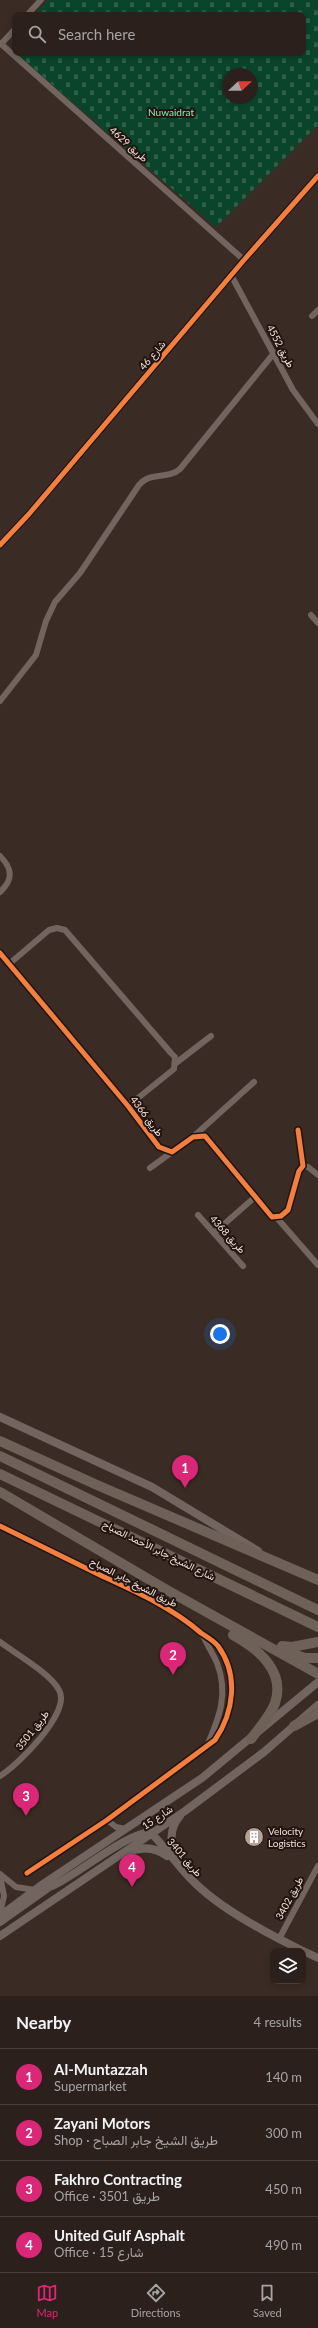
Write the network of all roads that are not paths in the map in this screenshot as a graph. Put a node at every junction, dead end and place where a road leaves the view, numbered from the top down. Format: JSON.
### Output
{"nodes":[{"id":1,"x":41,"y":0,"type":"edge"},
{"id":2,"x":30,"y":12,"type":"edge"},
{"id":3,"x":12,"y":32,"type":"edge"},
{"id":4,"x":1,"y":43,"type":"edge"},
{"id":5,"x":12,"y":53,"type":"edge"},
{"id":6,"x":16,"y":56,"type":"edge"},
{"id":7,"x":318,"y":176,"type":"edge"},
{"id":8,"x":244,"y":260,"type":"junction"},
{"id":9,"x":231,"y":275,"type":"junction"},
{"id":10,"x":318,"y":310,"type":"edge"},
{"id":11,"x":312,"y":316,"type":"dead end"},
{"id":12,"x":274,"y":353,"type":"junction"},
{"id":13,"x":318,"y":424,"type":"edge"},
{"id":14,"x":0,"y":545,"type":"edge"},
{"id":15,"x":311,"y":615,"type":"dead end"},
{"id":16,"x":318,"y":623,"type":"edge"},
{"id":17,"x":0,"y":701,"type":"edge"},
{"id":18,"x":0,"y":856,"type":"edge"},
{"id":19,"x":0,"y":892,"type":"edge"},
{"id":20,"x":0,"y":953,"type":"edge"},
{"id":21,"x":9,"y":964,"type":"junction"},
{"id":22,"x":210,"y":1036,"type":"dead end"},
{"id":23,"x":176,"y":1063,"type":"junction"},
{"id":24,"x":254,"y":1082,"type":"dead end"},
{"id":25,"x":128,"y":1106,"type":"junction"},
{"id":26,"x":298,"y":1130,"type":"dead end"},
{"id":27,"x":193,"y":1137,"type":"junction"},
{"id":28,"x":172,"y":1152,"type":"junction"},
{"id":29,"x":303,"y":1166,"type":"junction"},
{"id":30,"x":150,"y":1168,"type":"dead end"},
{"id":31,"x":318,"y":1175,"type":"edge"},
{"id":32,"x":255,"y":1197,"type":"junction"},
{"id":33,"x":198,"y":1215,"type":"dead end"},
{"id":34,"x":277,"y":1218,"type":"junction"},
{"id":35,"x":214,"y":1233,"type":"junction"},
{"id":36,"x":318,"y":1265,"type":"edge"},
{"id":37,"x":243,"y":1266,"type":"dead end"},
{"id":38,"x":0,"y":1417,"type":"edge"},
{"id":39,"x":0,"y":1440,"type":"edge"},
{"id":40,"x":0,"y":1456,"type":"edge"},
{"id":41,"x":0,"y":1474,"type":"edge"},
{"id":42,"x":0,"y":1492,"type":"edge"},
{"id":43,"x":0,"y":1526,"type":"edge"},
{"id":44,"x":268,"y":1559,"type":"junction"},
{"id":45,"x":314,"y":1579,"type":"edge"},
{"id":46,"x":318,"y":1587,"type":"edge"},
{"id":47,"x":167,"y":1590,"type":"junction"},
{"id":48,"x":318,"y":1610,"type":"edge"},
{"id":49,"x":318,"y":1627,"type":"edge"},
{"id":50,"x":0,"y":1642,"type":"edge"},
{"id":51,"x":318,"y":1642,"type":"edge"},
{"id":52,"x":268,"y":1645,"type":"junction"},
{"id":53,"x":318,"y":1658,"type":"edge"},
{"id":54,"x":318,"y":1674,"type":"edge"},
{"id":55,"x":318,"y":1682,"type":"edge"},
{"id":56,"x":318,"y":1705,"type":"edge"},
{"id":57,"x":318,"y":1713,"type":"edge"},
{"id":58,"x":294,"y":1726,"type":"junction"},
{"id":59,"x":251,"y":1739,"type":"junction"},
{"id":60,"x":0,"y":1776,"type":"edge"},
{"id":61,"x":161,"y":1807,"type":"junction"},
{"id":62,"x":185,"y":1811,"type":"junction"},
{"id":63,"x":107,"y":1820,"type":"junction"},
{"id":64,"x":125,"y":1829,"type":"junction"},
{"id":65,"x":151,"y":1833,"type":"junction"},
{"id":66,"x":111,"y":1839,"type":"junction"},
{"id":67,"x":115,"y":1858,"type":"junction"},
{"id":68,"x":175,"y":1863,"type":"junction"},
{"id":69,"x":318,"y":1866,"type":"edge"},
{"id":70,"x":28,"y":1873,"type":"dead end"},
{"id":71,"x":0,"y":1875,"type":"edge"},
{"id":72,"x":52,"y":1886,"type":"junction"},
{"id":73,"x":35,"y":1890,"type":"junction"},
{"id":74,"x":0,"y":1914,"type":"edge"},
{"id":75,"x":0,"y":1922,"type":"edge"},
{"id":76,"x":0,"y":1936,"type":"edge"},
{"id":77,"x":279,"y":1939,"type":"junction"},
{"id":78,"x":297,"y":1948,"type":"edge"},
{"id":79,"x":306,"y":1952,"type":"edge"},
{"id":80,"x":318,"y":1958,"type":"edge"}],
"edges":[{"from":1,"to":2,"type":"street"},
{"from":3,"to":4,"type":"street","name":"طريق 4629"},
{"from":4,"to":5,"type":"street","name":"طريق 4629"},
{"from":6,"to":8,"type":"street","name":"طريق 4629"},
{"from":7,"to":8,"type":"street","name":"شارع 46"},
{"from":8,"to":9,"type":"street","name":"شارع 46"},
{"from":9,"to":12,"type":"street","name":"طريق 4552"},
{"from":9,"to":14,"type":"street","name":"شارع 46"},
{"from":10,"to":11,"type":"street"},
{"from":12,"to":13,"type":"street","name":"طريق 4552"},
{"from":12,"to":17,"type":"street"},
{"from":15,"to":16,"type":"street"},
{"from":18,"to":19,"type":"street"},
{"from":20,"to":21,"type":"street","name":"طريق 4366"},
{"from":21,"to":23,"type":"street"},
{"from":21,"to":25,"type":"street","name":"طريق 4366"},
{"from":22,"to":23,"type":"street","name":"طريق 4366"},
{"from":23,"to":25,"type":"street","name":"طريق 4366"},
{"from":24,"to":27,"type":"street"},
{"from":25,"to":28,"type":"street","name":"طريق 4366"},
{"from":26,"to":29,"type":"street"},
{"from":27,"to":28,"type":"street"},
{"from":27,"to":32,"type":"street"},
{"from":28,"to":30,"type":"street"},
{"from":29,"to":31,"type":"street"},
{"from":29,"to":34,"type":"street"},
{"from":32,"to":34,"type":"street"},
{"from":32,"to":35,"type":"street"},
{"from":33,"to":35,"type":"street","name":"طريق 4368"},
{"from":34,"to":36,"type":"street"},
{"from":35,"to":37,"type":"street","name":"طريق 4368"},
{"from":38,"to":44,"type":"street"},
{"from":39,"to":44,"type":"main road"},
{"from":40,"to":48,"type":"main road"},
{"from":41,"to":49,"type":"main road","name":"شارع الشيخ جابر الأحمد الصباح"},
{"from":42,"to":47,"type":"main road"},
{"from":43,"to":63,"type":"street","name":"طريق الشيخ جابر الصباح"},
{"from":44,"to":45,"type":"main road"},
{"from":45,"to":46,"type":"main road"},
{"from":47,"to":52,"type":"main road"},
{"from":47,"to":59,"type":"main road"},
{"from":50,"to":60,"type":"street","name":"طريق 3501"},
{"from":51,"to":52,"type":"main road"},
{"from":52,"to":53,"type":"main road"},
{"from":52,"to":54,"type":"main road"},
{"from":55,"to":59,"type":"street","name":"شارع 15"},
{"from":56,"to":58,"type":"street","name":"شارع 15"},
{"from":57,"to":58,"type":"main road"},
{"from":58,"to":62,"type":"street","name":"شارع 15"},
{"from":59,"to":61,"type":"street","name":"شارع 15"},
{"from":61,"to":64,"type":"street","name":"شارع 15"},
{"from":61,"to":72,"type":"street"},
{"from":62,"to":65,"type":"street","name":"شارع 15"},
{"from":62,"to":68,"type":"street"},
{"from":63,"to":64,"type":"street"},
{"from":63,"to":66,"type":"street"},
{"from":63,"to":70,"type":"street","name":"طريق الشيخ جابر الصباح"},
{"from":64,"to":66,"type":"street","name":"شارع 15"},
{"from":65,"to":67,"type":"street","name":"شارع 15"},
{"from":65,"to":68,"type":"street","name":"طريق 3401"},
{"from":65,"to":72,"type":"street"},
{"from":66,"to":73,"type":"street","name":"شارع 15"},
{"from":67,"to":68,"type":"street"},
{"from":67,"to":76,"type":"street","name":"شارع 15"},
{"from":68,"to":77,"type":"street","name":"طريق 3401"},
{"from":69,"to":77,"type":"street","name":"طريق 3402"},
{"from":71,"to":73,"type":"street"},
{"from":71,"to":74,"type":"street"},
{"from":72,"to":75,"type":"street"},
{"from":73,"to":74,"type":"street","name":"شارع 15"},
{"from":77,"to":78,"type":"street","name":"طريق 3401"},
{"from":79,"to":80,"type":"street","name":"طريق 3401"}]}
